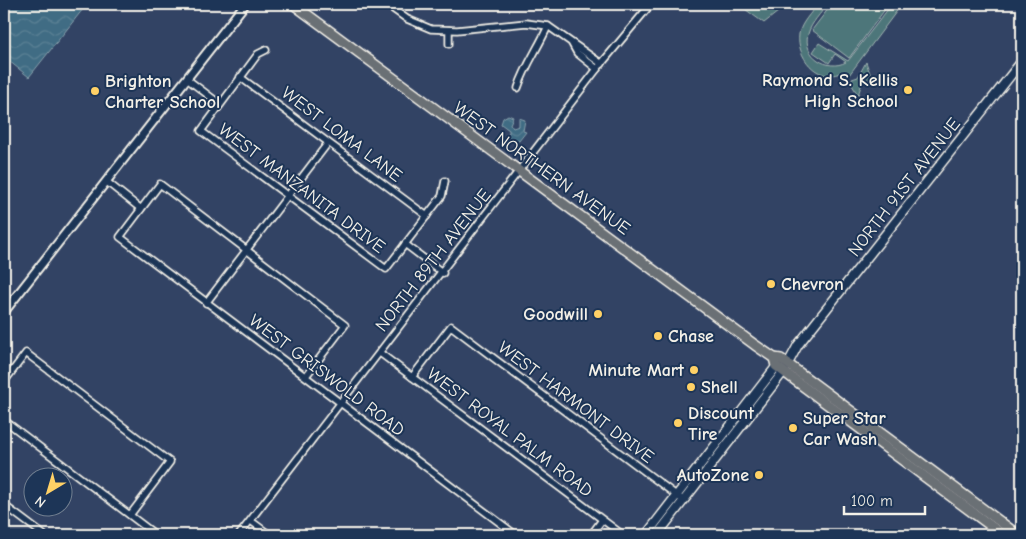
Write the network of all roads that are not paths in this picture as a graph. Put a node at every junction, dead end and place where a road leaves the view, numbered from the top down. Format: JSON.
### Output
{"nodes":[{"id":1,"x":245,"y":4,"type":"edge"},
{"id":2,"x":293,"y":4,"type":"edge"},
{"id":3,"x":386,"y":4,"type":"edge"},
{"id":4,"x":651,"y":4,"type":"edge"},
{"id":5,"x":548,"y":26,"type":"junction"},
{"id":6,"x":449,"y":30,"type":"junction"},
{"id":7,"x":449,"y":44,"type":"dead end"},
{"id":8,"x":572,"y":44,"type":"junction"},
{"id":9,"x":266,"y":50,"type":"dead end"},
{"id":10,"x":1022,"y":61,"type":"edge"},
{"id":11,"x":602,"y":64,"type":"junction"},
{"id":12,"x":597,"y":69,"type":"junction"},
{"id":13,"x":240,"y":77,"type":"junction"},
{"id":14,"x":186,"y":79,"type":"junction"},
{"id":15,"x":518,"y":88,"type":"dead end"},
{"id":16,"x":220,"y":104,"type":"junction"},
{"id":17,"x":328,"y":143,"type":"junction"},
{"id":18,"x":520,"y":172,"type":"junction"},
{"id":19,"x":445,"y":181,"type":"dead end"},
{"id":20,"x":106,"y":182,"type":"junction"},
{"id":21,"x":288,"y":196,"type":"junction"},
{"id":22,"x":141,"y":209,"type":"junction"},
{"id":23,"x":427,"y":216,"type":"junction"},
{"id":24,"x":405,"y":244,"type":"junction"},
{"id":25,"x":246,"y":250,"type":"junction"},
{"id":26,"x":443,"y":273,"type":"junction"},
{"id":27,"x":206,"y":303,"type":"junction"},
{"id":28,"x":4,"y":312,"type":"edge"},
{"id":29,"x":380,"y":353,"type":"junction"},
{"id":30,"x":782,"y":362,"type":"junction"},
{"id":31,"x":306,"y":376,"type":"junction"},
{"id":32,"x":412,"y":377,"type":"junction"},
{"id":33,"x":4,"y":382,"type":"edge"},
{"id":34,"x":341,"y":404,"type":"junction"},
{"id":35,"x":4,"y":420,"type":"edge"},
{"id":36,"x":731,"y":426,"type":"junction"},
{"id":37,"x":916,"y":465,"type":"junction"},
{"id":38,"x":707,"y":470,"type":"junction"},
{"id":39,"x":680,"y":498,"type":"junction"},
{"id":40,"x":4,"y":505,"type":"edge"},
{"id":41,"x":130,"y":516,"type":"junction"},
{"id":42,"x":602,"y":520,"type":"junction"},
{"id":43,"x":250,"y":521,"type":"junction"},
{"id":44,"x":1000,"y":522,"type":"junction"},
{"id":45,"x":1022,"y":532,"type":"edge"},
{"id":46,"x":44,"y":535,"type":"edge"},
{"id":47,"x":156,"y":535,"type":"edge"},
{"id":48,"x":239,"y":535,"type":"edge"},
{"id":49,"x":270,"y":535,"type":"edge"},
{"id":50,"x":516,"y":535,"type":"edge"},
{"id":51,"x":591,"y":535,"type":"edge"},
{"id":52,"x":623,"y":535,"type":"edge"},
{"id":53,"x":646,"y":535,"type":"edge"},
{"id":54,"x":657,"y":535,"type":"edge"},
{"id":55,"x":1003,"y":535,"type":"edge"},
{"id":56,"x":1018,"y":535,"type":"edge"}],
"edges":[{"from":1,"to":14,"type":"street"},
{"from":2,"to":18,"type":"main road","name":"WEST NORTHERN AVENUE"},
{"from":3,"to":6,"type":"street"},
{"from":4,"to":11,"type":"street","name":"NORTH 89TH AVENUE"},
{"from":5,"to":6,"type":"street"},
{"from":5,"to":8,"type":"street"},
{"from":5,"to":15,"type":"street"},
{"from":6,"to":7,"type":"street"},
{"from":8,"to":11,"type":"street"},
{"from":8,"to":12,"type":"street"},
{"from":9,"to":13,"type":"street"},
{"from":10,"to":30,"type":"main road","name":"NORTH 91ST AVENUE"},
{"from":11,"to":12,"type":"street","name":"NORTH 89TH AVENUE"},
{"from":12,"to":18,"type":"street","name":"NORTH 89TH AVENUE"},
{"from":13,"to":16,"type":"street"},
{"from":13,"to":17,"type":"street","name":"WEST LOMA LANE"},
{"from":14,"to":16,"type":"street","name":"WEST MANZANITA DRIVE"},
{"from":14,"to":20,"type":"street"},
{"from":16,"to":21,"type":"street","name":"WEST MANZANITA DRIVE"},
{"from":17,"to":21,"type":"street"},
{"from":17,"to":23,"type":"street","name":"WEST LOMA LANE"},
{"from":18,"to":26,"type":"street","name":"NORTH 89TH AVENUE"},
{"from":18,"to":30,"type":"main road","name":"WEST NORTHERN AVENUE"},
{"from":19,"to":23,"type":"street"},
{"from":20,"to":22,"type":"street"},
{"from":20,"to":28,"type":"street"},
{"from":21,"to":24,"type":"street","name":"WEST MANZANITA DRIVE"},
{"from":21,"to":25,"type":"street"},
{"from":22,"to":25,"type":"street"},
{"from":22,"to":27,"type":"street","name":"WEST GRISWOLD ROAD"},
{"from":23,"to":24,"type":"street"},
{"from":24,"to":26,"type":"street","name":"WEST MANZANITA DRIVE"},
{"from":25,"to":27,"type":"street"},
{"from":25,"to":31,"type":"street"},
{"from":26,"to":29,"type":"street","name":"NORTH 89TH AVENUE"},
{"from":27,"to":31,"type":"street","name":"WEST GRISWOLD ROAD"},
{"from":29,"to":32,"type":"street","name":"WEST ROYAL PALM ROAD"},
{"from":29,"to":34,"type":"street","name":"NORTH 89TH AVENUE"},
{"from":30,"to":36,"type":"main road","name":"NORTH 91ST AVENUE"},
{"from":30,"to":37,"type":"main road","name":"WEST NORTHERN AVENUE"},
{"from":30,"to":38,"type":"main road","name":"NORTH 91ST AVENUE"},
{"from":31,"to":34,"type":"street","name":"WEST GRISWOLD ROAD"},
{"from":32,"to":39,"type":"street","name":"WEST HARMONT DRIVE"},
{"from":32,"to":42,"type":"street","name":"WEST ROYAL PALM ROAD"},
{"from":33,"to":41,"type":"street"},
{"from":34,"to":43,"type":"street","name":"NORTH 89TH AVENUE"},
{"from":34,"to":50,"type":"street","name":"WEST GRISWOLD ROAD"},
{"from":35,"to":41,"type":"street"},
{"from":36,"to":38,"type":"main road"},
{"from":36,"to":39,"type":"main road","name":"NORTH 91ST AVENUE"},
{"from":37,"to":44,"type":"main road","name":"WEST NORTHERN AVENUE"},
{"from":37,"to":55,"type":"main road","name":"WEST NORTHERN AVENUE"},
{"from":38,"to":39,"type":"main road","name":"NORTH 91ST AVENUE"},
{"from":39,"to":53,"type":"main road","name":"NORTH 91ST AVENUE"},
{"from":39,"to":54,"type":"main road","name":"NORTH 91ST AVENUE"},
{"from":40,"to":46,"type":"street"},
{"from":41,"to":47,"type":"street"},
{"from":42,"to":51,"type":"street"},
{"from":42,"to":52,"type":"street","name":"WEST ROYAL PALM ROAD"},
{"from":43,"to":48,"type":"street","name":"NORTH 89TH AVENUE"},
{"from":43,"to":49,"type":"street"},
{"from":44,"to":45,"type":"main road"},
{"from":44,"to":56,"type":"main road","name":"WEST NORTHERN AVENUE"}]}
